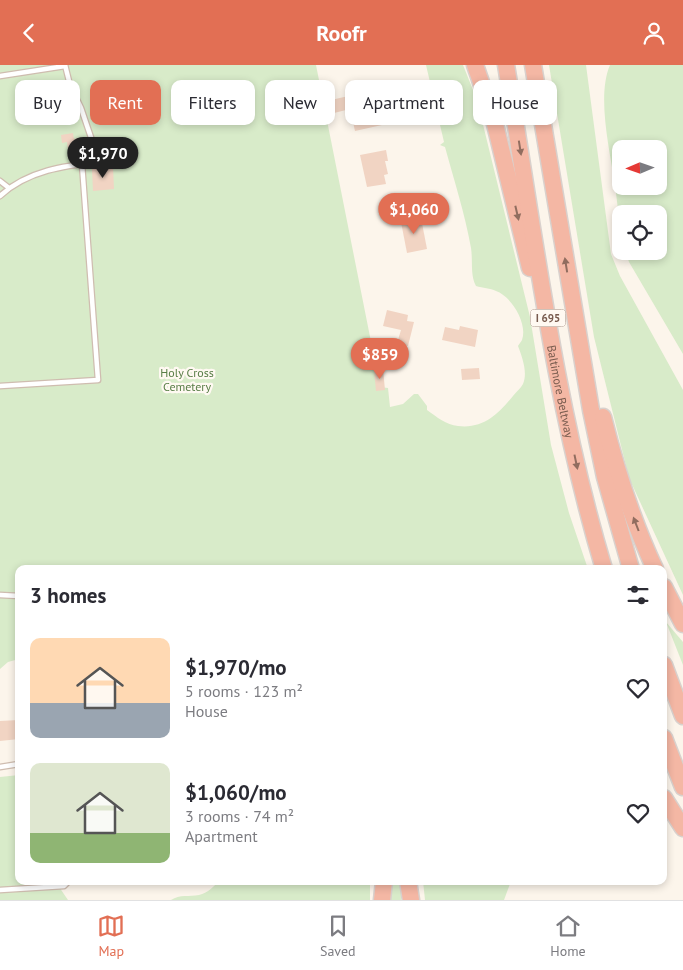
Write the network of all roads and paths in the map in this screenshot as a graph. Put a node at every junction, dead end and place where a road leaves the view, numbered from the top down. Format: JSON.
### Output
{"nodes":[{"id":1,"x":65,"y":65,"type":"edge"},
{"id":2,"x":475,"y":65,"type":"edge"},
{"id":3,"x":506,"y":65,"type":"edge"},
{"id":4,"x":533,"y":65,"type":"edge"},
{"id":5,"x":0,"y":76,"type":"edge"},
{"id":6,"x":111,"y":160,"type":"dead end"},
{"id":7,"x":100,"y":161,"type":"junction"},
{"id":8,"x":82,"y":164,"type":"junction"},
{"id":9,"x":0,"y":181,"type":"edge"},
{"id":10,"x":9,"y":188,"type":"junction"},
{"id":11,"x":0,"y":196,"type":"edge"},
{"id":12,"x":574,"y":313,"type":"junction"},
{"id":13,"x":0,"y":386,"type":"edge"},
{"id":14,"x":561,"y":391,"type":"junction"},
{"id":15,"x":603,"y":565,"type":"edge"},
{"id":16,"x":630,"y":565,"type":"edge"},
{"id":17,"x":653,"y":565,"type":"edge"},
{"id":18,"x":667,"y":593,"type":"edge"},
{"id":19,"x":0,"y":595,"type":"edge"},
{"id":20,"x":15,"y":596,"type":"edge"},
{"id":21,"x":683,"y":624,"type":"edge"},
{"id":22,"x":667,"y":673,"type":"edge"},
{"id":23,"x":683,"y":716,"type":"edge"},
{"id":24,"x":667,"y":746,"type":"edge"},
{"id":25,"x":15,"y":765,"type":"edge"},
{"id":26,"x":0,"y":767,"type":"edge"},
{"id":27,"x":683,"y":787,"type":"edge"},
{"id":28,"x":667,"y":803,"type":"edge"},
{"id":29,"x":683,"y":828,"type":"edge"},
{"id":30,"x":65,"y":885,"type":"edge"},
{"id":31,"x":384,"y":885,"type":"edge"},
{"id":32,"x":409,"y":885,"type":"edge"},
{"id":33,"x":0,"y":890,"type":"edge"},
{"id":34,"x":382,"y":900,"type":"edge"},
{"id":35,"x":411,"y":900,"type":"edge"}],
"edges":[{"from":1,"to":5,"type":"lane"},
{"from":1,"to":7,"type":"lane"},
{"from":2,"to":14,"type":"highway","one_way":true},
{"from":3,"to":14,"type":"highway","name":"Baltimore Beltway","number":"I 695","one_way":true},
{"from":12,"to":4,"type":"highway","name":"Baltimore Beltway","number":"I 695","one_way":true},
{"from":6,"to":7,"type":"lane"},
{"from":7,"to":8,"type":"lane"},
{"from":8,"to":10,"type":"lane"},
{"from":8,"to":13,"type":"lane"},
{"from":9,"to":10,"type":"lane"},
{"from":10,"to":11,"type":"lane"},
{"from":12,"to":16,"type":"highway","name":"Baltimore Beltway","number":"I 695"},
{"from":17,"to":12,"type":"highway","one_way":true},
{"from":14,"to":15,"type":"highway","name":"Baltimore Beltway","number":"I 695","one_way":true},
{"from":18,"to":21,"type":"highway"},
{"from":19,"to":20,"type":"lane"},
{"from":22,"to":23,"type":"highway"},
{"from":24,"to":27,"type":"highway"},
{"from":25,"to":26,"type":"lane"},
{"from":28,"to":29,"type":"highway"},
{"from":30,"to":33,"type":"lane"},
{"from":31,"to":34,"type":"highway"},
{"from":32,"to":35,"type":"highway"}]}
